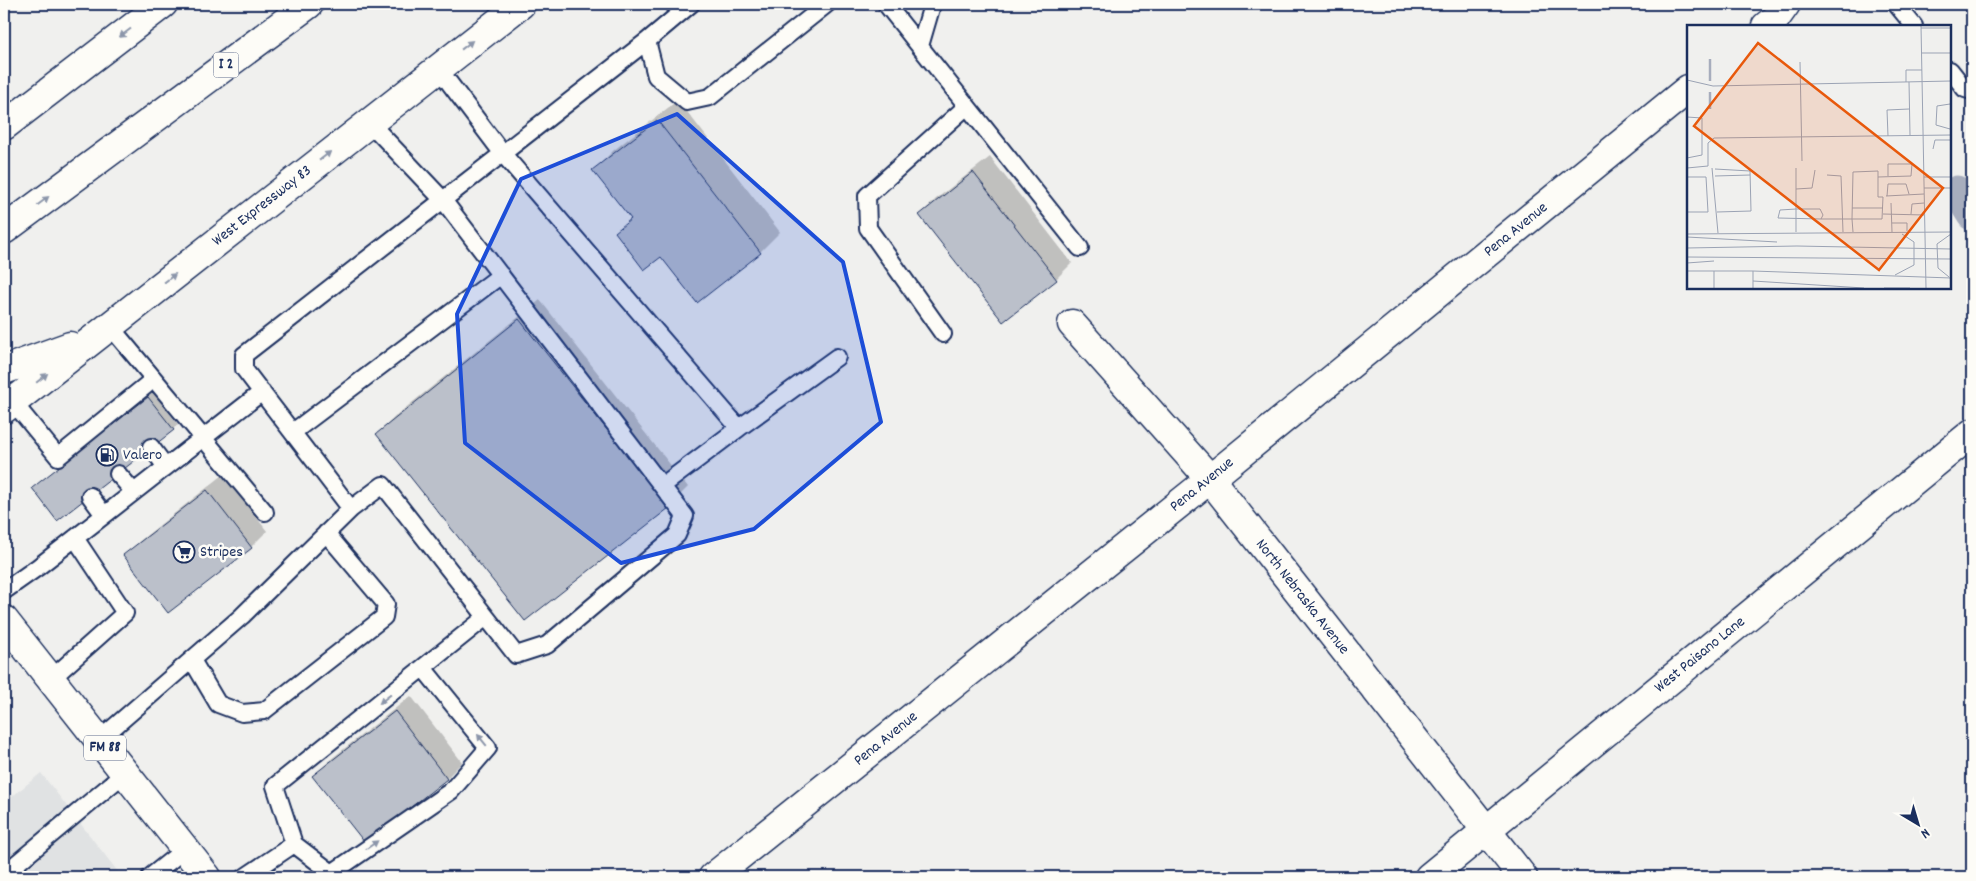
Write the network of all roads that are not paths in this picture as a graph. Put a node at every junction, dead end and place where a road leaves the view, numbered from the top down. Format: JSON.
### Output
{"nodes":[{"id":1,"x":163,"y":4,"type":"edge"},
{"id":2,"x":309,"y":4,"type":"edge"},
{"id":3,"x":321,"y":4,"type":"edge"},
{"id":4,"x":520,"y":4,"type":"edge"},
{"id":5,"x":691,"y":4,"type":"edge"},
{"id":6,"x":827,"y":4,"type":"edge"},
{"id":7,"x":886,"y":4,"type":"edge"},
{"id":8,"x":931,"y":4,"type":"edge"},
{"id":9,"x":1896,"y":4,"type":"edge"},
{"id":10,"x":1913,"y":25,"type":"edge"},
{"id":11,"x":647,"y":41,"type":"junction"},
{"id":12,"x":920,"y":46,"type":"junction"},
{"id":13,"x":438,"y":68,"type":"junction"},
{"id":14,"x":1951,"y":71,"type":"edge"},
{"id":15,"x":1687,"y":90,"type":"edge"},
{"id":16,"x":1972,"y":91,"type":"edge"},
{"id":17,"x":967,"y":106,"type":"junction"},
{"id":18,"x":369,"y":122,"type":"junction"},
{"id":19,"x":4,"y":126,"type":"edge"},
{"id":20,"x":142,"y":127,"type":"junction"},
{"id":21,"x":503,"y":154,"type":"junction"},
{"id":22,"x":443,"y":200,"type":"junction"},
{"id":23,"x":4,"y":230,"type":"edge"},
{"id":24,"x":1080,"y":248,"type":"dead end"},
{"id":25,"x":501,"y":275,"type":"junction"},
{"id":26,"x":1072,"y":324,"type":"dead end"},
{"id":27,"x":102,"y":331,"type":"junction"},
{"id":28,"x":943,"y":334,"type":"dead end"},
{"id":29,"x":837,"y":357,"type":"dead end"},
{"id":30,"x":4,"y":370,"type":"edge"},
{"id":31,"x":154,"y":379,"type":"junction"},
{"id":32,"x":262,"y":392,"type":"junction"},
{"id":33,"x":8,"y":405,"type":"edge"},
{"id":34,"x":738,"y":428,"type":"junction"},
{"id":35,"x":292,"y":432,"type":"junction"},
{"id":36,"x":1972,"y":433,"type":"edge"},
{"id":37,"x":203,"y":438,"type":"junction"},
{"id":38,"x":151,"y":447,"type":"dead end"},
{"id":39,"x":166,"y":466,"type":"junction"},
{"id":40,"x":118,"y":474,"type":"dead end"},
{"id":41,"x":1210,"y":479,"type":"junction"},
{"id":42,"x":662,"y":486,"type":"junction"},
{"id":43,"x":134,"y":492,"type":"junction"},
{"id":44,"x":90,"y":496,"type":"dead end"},
{"id":45,"x":351,"y":509,"type":"junction"},
{"id":46,"x":265,"y":512,"type":"dead end"},
{"id":47,"x":104,"y":515,"type":"junction"},
{"id":48,"x":326,"y":533,"type":"junction"},
{"id":49,"x":75,"y":538,"type":"junction"},
{"id":50,"x":4,"y":591,"type":"edge"},
{"id":51,"x":486,"y":617,"type":"junction"},
{"id":52,"x":4,"y":620,"type":"edge"},
{"id":53,"x":192,"y":660,"type":"junction"},
{"id":54,"x":424,"y":669,"type":"junction"},
{"id":55,"x":50,"y":679,"type":"junction"},
{"id":56,"x":99,"y":740,"type":"junction"},
{"id":57,"x":125,"y":773,"type":"junction"},
{"id":58,"x":1486,"y":830,"type":"junction"},
{"id":59,"x":294,"y":844,"type":"junction"},
{"id":60,"x":185,"y":849,"type":"junction"},
{"id":61,"x":4,"y":874,"type":"edge"},
{"id":62,"x":150,"y":877,"type":"edge"},
{"id":63,"x":207,"y":877,"type":"edge"},
{"id":64,"x":245,"y":877,"type":"edge"},
{"id":65,"x":713,"y":877,"type":"edge"},
{"id":66,"x":1429,"y":877,"type":"edge"},
{"id":67,"x":1523,"y":877,"type":"edge"}],
"edges":[{"from":1,"to":19,"type":"main road","one_way":true},
{"from":2,"to":20,"type":"main road","number":"I 2"},
{"from":3,"to":20,"type":"main road"},
{"from":13,"to":4,"type":"main road","name":"West Expressway 83","one_way":true},
{"from":5,"to":11,"type":"lane"},
{"from":6,"to":11,"type":"lane"},
{"from":7,"to":12,"type":"lane"},
{"from":8,"to":12,"type":"lane"},
{"from":9,"to":10,"type":"lane"},
{"from":11,"to":21,"type":"lane"},
{"from":12,"to":17,"type":"lane"},
{"from":13,"to":18,"type":"main road","name":"West Expressway 83"},
{"from":13,"to":21,"type":"lane"},
{"from":14,"to":16,"type":"lane"},
{"from":15,"to":41,"type":"main road","name":"Pena Avenue"},
{"from":17,"to":24,"type":"lane"},
{"from":17,"to":28,"type":"lane"},
{"from":18,"to":22,"type":"lane"},
{"from":27,"to":18,"type":"main road","name":"West Expressway 83","one_way":true},
{"from":23,"to":20,"type":"main road","number":"I 2","one_way":true},
{"from":21,"to":22,"type":"lane"},
{"from":21,"to":34,"type":"lane"},
{"from":22,"to":25,"type":"lane"},
{"from":22,"to":32,"type":"lane"},
{"from":25,"to":35,"type":"lane"},
{"from":25,"to":42,"type":"lane"},
{"from":26,"to":41,"type":"main road","name":"North Nebraska Avenue"},
{"from":27,"to":30,"type":"main road"},
{"from":27,"to":31,"type":"lane"},
{"from":33,"to":27,"type":"main road","name":"West Expressway 83","one_way":true},
{"from":29,"to":34,"type":"lane"},
{"from":31,"to":33,"type":"lane"},
{"from":31,"to":37,"type":"lane"},
{"from":32,"to":35,"type":"lane"},
{"from":32,"to":37,"type":"lane"},
{"from":34,"to":42,"type":"lane"},
{"from":35,"to":45,"type":"lane"},
{"from":36,"to":58,"type":"main road","name":"West Paisano Lane"},
{"from":37,"to":39,"type":"lane"},
{"from":37,"to":46,"type":"lane"},
{"from":38,"to":39,"type":"lane"},
{"from":39,"to":43,"type":"lane"},
{"from":40,"to":43,"type":"lane"},
{"from":41,"to":58,"type":"main road","name":"North Nebraska Avenue"},
{"from":41,"to":65,"type":"main road","name":"Pena Avenue"},
{"from":42,"to":51,"type":"lane"},
{"from":43,"to":47,"type":"lane"},
{"from":44,"to":47,"type":"lane"},
{"from":45,"to":48,"type":"lane"},
{"from":45,"to":51,"type":"lane"},
{"from":47,"to":49,"type":"lane"},
{"from":48,"to":53,"type":"lane"},
{"from":48,"to":53,"type":"lane"},
{"from":49,"to":50,"type":"lane"},
{"from":49,"to":55,"type":"lane"},
{"from":51,"to":54,"type":"lane"},
{"from":52,"to":55,"type":"main road","number":"FM 88"},
{"from":53,"to":56,"type":"lane"},
{"from":54,"to":59,"type":"lane","one_way":true},
{"from":59,"to":54,"type":"lane","one_way":true},
{"from":55,"to":56,"type":"main road","number":"FM 88"},
{"from":56,"to":57,"type":"main road","number":"FM 88"},
{"from":57,"to":60,"type":"main road","number":"FM 88"},
{"from":57,"to":61,"type":"lane"},
{"from":58,"to":66,"type":"main road","name":"West Paisano Lane"},
{"from":58,"to":67,"type":"main road","name":"North Nebraska Avenue"},
{"from":59,"to":64,"type":"lane"},
{"from":60,"to":62,"type":"lane"},
{"from":60,"to":63,"type":"main road","number":"FM 88"}]}
